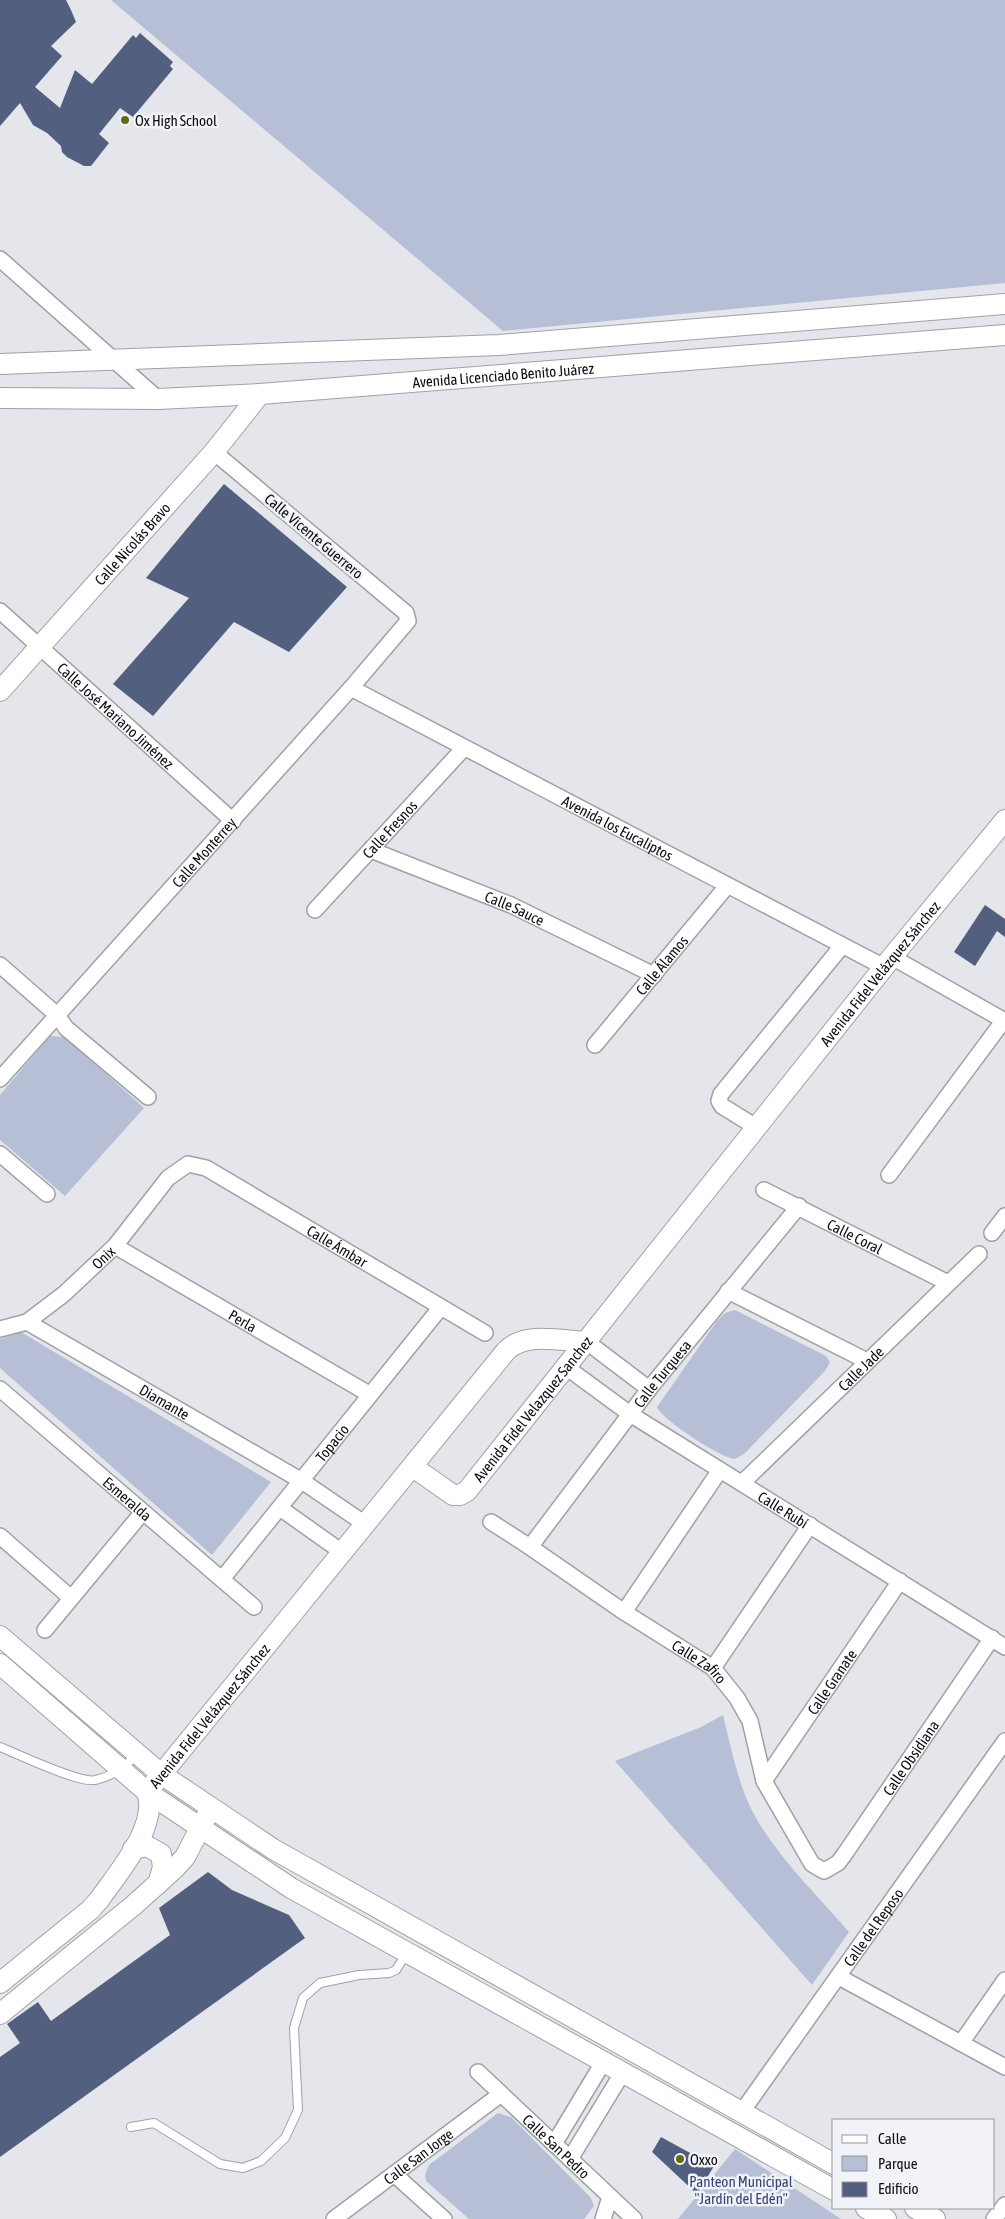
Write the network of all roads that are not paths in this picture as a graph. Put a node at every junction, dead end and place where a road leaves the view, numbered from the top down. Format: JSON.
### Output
{"nodes":[{"id":1,"x":0,"y":259,"type":"edge"},
{"id":2,"x":1005,"y":304,"type":"edge"},
{"id":3,"x":1005,"y":335,"type":"edge"},
{"id":4,"x":114,"y":359,"type":"junction"},
{"id":5,"x":0,"y":364,"type":"edge"},
{"id":6,"x":260,"y":394,"type":"junction"},
{"id":7,"x":0,"y":398,"type":"edge"},
{"id":8,"x":158,"y":398,"type":"junction"},
{"id":9,"x":214,"y":452,"type":"junction"},
{"id":10,"x":0,"y":611,"type":"edge"},
{"id":11,"x":407,"y":624,"type":"joint"},
{"id":12,"x":40,"y":646,"type":"junction"},
{"id":13,"x":351,"y":688,"type":"junction"},
{"id":14,"x":0,"y":691,"type":"edge"},
{"id":15,"x":464,"y":748,"type":"junction"},
{"id":16,"x":233,"y":820,"type":"junction"},
{"id":17,"x":1005,"y":820,"type":"edge"},
{"id":18,"x":371,"y":850,"type":"junction"},
{"id":19,"x":727,"y":886,"type":"junction"},
{"id":20,"x":315,"y":910,"type":"dead end"},
{"id":21,"x":842,"y":946,"type":"junction"},
{"id":22,"x":888,"y":962,"type":"junction"},
{"id":23,"x":0,"y":965,"type":"edge"},
{"id":24,"x":654,"y":975,"type":"junction"},
{"id":25,"x":57,"y":1015,"type":"junction"},
{"id":26,"x":1004,"y":1021,"type":"edge"},
{"id":27,"x":595,"y":1045,"type":"dead end"},
{"id":28,"x":0,"y":1079,"type":"edge"},
{"id":29,"x":148,"y":1098,"type":"dead end"},
{"id":30,"x":756,"y":1127,"type":"junction"},
{"id":31,"x":0,"y":1154,"type":"edge"},
{"id":32,"x":188,"y":1164,"type":"joint"},
{"id":33,"x":889,"y":1176,"type":"dead end"},
{"id":34,"x":764,"y":1190,"type":"dead end"},
{"id":35,"x":47,"y":1194,"type":"dead end"},
{"id":36,"x":798,"y":1206,"type":"junction"},
{"id":37,"x":1005,"y":1216,"type":"edge"},
{"id":38,"x":992,"y":1233,"type":"dead end"},
{"id":39,"x":115,"y":1246,"type":"junction"},
{"id":40,"x":979,"y":1254,"type":"dead end"},
{"id":41,"x":948,"y":1283,"type":"junction"},
{"id":42,"x":728,"y":1291,"type":"junction"},
{"id":43,"x":441,"y":1307,"type":"junction"},
{"id":44,"x":27,"y":1322,"type":"junction"},
{"id":45,"x":0,"y":1329,"type":"edge"},
{"id":46,"x":485,"y":1333,"type":"dead end"},
{"id":47,"x":587,"y":1342,"type":"junction"},
{"id":48,"x":867,"y":1360,"type":"junction"},
{"id":49,"x":566,"y":1367,"type":"junction"},
{"id":50,"x":0,"y":1389,"type":"edge"},
{"id":51,"x":649,"y":1389,"type":"junction"},
{"id":52,"x":369,"y":1394,"type":"junction"},
{"id":53,"x":630,"y":1414,"type":"junction"},
{"id":54,"x":413,"y":1467,"type":"junction"},
{"id":55,"x":720,"y":1470,"type":"junction"},
{"id":56,"x":302,"y":1481,"type":"junction"},
{"id":57,"x":742,"y":1483,"type":"junction"},
{"id":58,"x":280,"y":1508,"type":"junction"},
{"id":59,"x":142,"y":1513,"type":"junction"},
{"id":60,"x":491,"y":1522,"type":"dead end"},
{"id":61,"x":365,"y":1524,"type":"junction"},
{"id":62,"x":810,"y":1525,"type":"junction"},
{"id":63,"x":0,"y":1536,"type":"edge"},
{"id":64,"x":530,"y":1546,"type":"junction"},
{"id":65,"x":342,"y":1552,"type":"junction"},
{"id":66,"x":222,"y":1578,"type":"junction"},
{"id":67,"x":900,"y":1581,"type":"junction"},
{"id":68,"x":70,"y":1598,"type":"junction"},
{"id":69,"x":254,"y":1607,"type":"dead end"},
{"id":70,"x":624,"y":1612,"type":"junction"},
{"id":71,"x":45,"y":1630,"type":"dead end"},
{"id":72,"x":0,"y":1636,"type":"edge"},
{"id":73,"x":992,"y":1638,"type":"junction"},
{"id":74,"x":1005,"y":1647,"type":"edge"},
{"id":75,"x":0,"y":1664,"type":"edge"},
{"id":76,"x":713,"y":1668,"type":"junction"},
{"id":77,"x":1005,"y":1741,"type":"edge"},
{"id":78,"x":0,"y":1747,"type":"edge"},
{"id":79,"x":137,"y":1754,"type":"junction"},
{"id":80,"x":122,"y":1770,"type":"junction"},
{"id":81,"x":161,"y":1774,"type":"junction"},
{"id":82,"x":764,"y":1782,"type":"junction"},
{"id":83,"x":147,"y":1792,"type":"junction"},
{"id":84,"x":209,"y":1808,"type":"junction"},
{"id":85,"x":201,"y":1830,"type":"junction"},
{"id":86,"x":133,"y":1849,"type":"junction"},
{"id":87,"x":824,"y":1871,"type":"joint"},
{"id":88,"x":158,"y":1884,"type":"junction"},
{"id":89,"x":407,"y":1953,"type":"junction"},
{"id":90,"x":838,"y":1977,"type":"junction"},
{"id":91,"x":1005,"y":1980,"type":"edge"},
{"id":92,"x":0,"y":1984,"type":"edge"},
{"id":93,"x":0,"y":2014,"type":"edge"},
{"id":94,"x":961,"y":2043,"type":"junction"},
{"id":95,"x":604,"y":2062,"type":"junction"},
{"id":96,"x":1005,"y":2067,"type":"edge"},
{"id":97,"x":478,"y":2072,"type":"dead end"},
{"id":98,"x":624,"y":2072,"type":"junction"},
{"id":99,"x":501,"y":2094,"type":"junction"},
{"id":100,"x":741,"y":2113,"type":"junction"},
{"id":101,"x":131,"y":2127,"type":"dead end"},
{"id":102,"x":729,"y":2130,"type":"junction"},
{"id":103,"x":554,"y":2144,"type":"junction"},
{"id":104,"x":570,"y":2159,"type":"junction"},
{"id":105,"x":832,"y":2163,"type":"edge"},
{"id":106,"x":394,"y":2174,"type":"junction"},
{"id":107,"x":832,"y":2189,"type":"edge"},
{"id":108,"x":610,"y":2197,"type":"junction"},
{"id":109,"x":1005,"y":2205,"type":"edge"},
{"id":110,"x":917,"y":2209,"type":"edge"},
{"id":111,"x":334,"y":2219,"type":"edge"},
{"id":112,"x":444,"y":2219,"type":"edge"},
{"id":113,"x":603,"y":2219,"type":"edge"},
{"id":114,"x":634,"y":2219,"type":"edge"},
{"id":115,"x":935,"y":2219,"type":"edge"},
{"id":116,"x":994,"y":2219,"type":"edge"}],
"edges":[{"from":1,"to":4,"type":"street"},
{"from":2,"to":4,"type":"street","name":"Avenida Licenciado Benito Juárez"},
{"from":3,"to":6,"type":"street","name":"Avenida Licenciado Benito Juárez"},
{"from":4,"to":5,"type":"street","name":"Avenida Licenciado Benito Juárez"},
{"from":4,"to":8,"type":"street"},
{"from":6,"to":8,"type":"street","name":"Avenida Licenciado Benito Juárez"},
{"from":6,"to":9,"type":"street","name":"Calle Nicolás Bravo"},
{"from":7,"to":8,"type":"street","name":"Avenida Licenciado Benito Juárez"},
{"from":9,"to":11,"type":"street","name":"Calle Vicente Guerrero"},
{"from":9,"to":12,"type":"street","name":"Calle Nicolás Bravo"},
{"from":10,"to":12,"type":"street","name":"Calle José Mariano Jiménez"},
{"from":11,"to":13,"type":"street","name":"Calle Monterrey"},
{"from":12,"to":14,"type":"street","name":"Calle Nicolás Bravo"},
{"from":12,"to":16,"type":"street","name":"Calle José Mariano Jiménez"},
{"from":13,"to":15,"type":"street","name":"Avenida los Eucaliptos"},
{"from":13,"to":16,"type":"street","name":"Calle Monterrey"},
{"from":15,"to":18,"type":"street","name":"Calle Fresnos"},
{"from":15,"to":19,"type":"street","name":"Avenida los Eucaliptos"},
{"from":16,"to":25,"type":"street","name":"Calle Monterrey"},
{"from":17,"to":22,"type":"street","name":"Avenida Fidel Velázquez Sánchez"},
{"from":18,"to":20,"type":"street","name":"Calle Fresnos"},
{"from":18,"to":24,"type":"street","name":"Calle Sauce"},
{"from":19,"to":21,"type":"street","name":"Avenida los Eucaliptos"},
{"from":19,"to":24,"type":"street","name":"Calle Álamos"},
{"from":21,"to":22,"type":"street","name":"Avenida los Eucaliptos"},
{"from":21,"to":30,"type":"street"},
{"from":22,"to":26,"type":"street","name":"Avenida los Eucaliptos"},
{"from":22,"to":30,"type":"street","name":"Avenida Fidel Velázquez Sánchez"},
{"from":23,"to":25,"type":"street"},
{"from":24,"to":27,"type":"street","name":"Calle Álamos"},
{"from":25,"to":28,"type":"street","name":"Calle Monterrey"},
{"from":25,"to":29,"type":"street"},
{"from":26,"to":33,"type":"street"},
{"from":30,"to":47,"type":"street","name":"Avenida Fidel Velázquez Sánchez"},
{"from":31,"to":35,"type":"street"},
{"from":32,"to":39,"type":"street","name":"Onix"},
{"from":32,"to":43,"type":"street","name":"Calle Ámbar"},
{"from":34,"to":36,"type":"street","name":"Calle Coral"},
{"from":36,"to":41,"type":"street","name":"Calle Coral"},
{"from":36,"to":42,"type":"street","name":"Calle Turquesa"},
{"from":37,"to":38,"type":"street"},
{"from":39,"to":44,"type":"street","name":"Onix"},
{"from":39,"to":52,"type":"street","name":"Perla"},
{"from":40,"to":41,"type":"street","name":"Calle Jade"},
{"from":41,"to":48,"type":"street","name":"Calle Jade"},
{"from":42,"to":48,"type":"street"},
{"from":42,"to":51,"type":"street","name":"Calle Turquesa"},
{"from":43,"to":46,"type":"street","name":"Calle Ámbar"},
{"from":43,"to":52,"type":"street","name":"Topacio"},
{"from":44,"to":45,"type":"street","name":"Onix"},
{"from":44,"to":56,"type":"street","name":"Diamante"},
{"from":47,"to":49,"type":"street","name":"Avenida Fidel Velazquez Sanchez"},
{"from":47,"to":51,"type":"street"},
{"from":47,"to":54,"type":"street","name":"Avenida Fidel Velazquez Sanchez"},
{"from":48,"to":57,"type":"street","name":"Calle Jade"},
{"from":49,"to":53,"type":"street","name":"Calle Rubí"},
{"from":49,"to":54,"type":"street","name":"Avenida Fidel Velazquez Sanchez"},
{"from":50,"to":59,"type":"street","name":"Esmeralda"},
{"from":51,"to":53,"type":"street","name":"Calle Turquesa"},
{"from":52,"to":56,"type":"street","name":"Topacio"},
{"from":53,"to":55,"type":"street","name":"Calle Rubí"},
{"from":53,"to":64,"type":"street","name":"Calle Turquesa"},
{"from":54,"to":61,"type":"street","name":"Avenida Fidel Velázquez Sánchez"},
{"from":55,"to":57,"type":"street","name":"Calle Rubí"},
{"from":55,"to":70,"type":"street"},
{"from":56,"to":58,"type":"street","name":"Topacio"},
{"from":56,"to":61,"type":"street","name":"Diamante"},
{"from":57,"to":62,"type":"street","name":"Calle Rubí"},
{"from":58,"to":65,"type":"street"},
{"from":58,"to":66,"type":"street","name":"Topacio"},
{"from":59,"to":66,"type":"street","name":"Esmeralda"},
{"from":59,"to":68,"type":"street"},
{"from":60,"to":64,"type":"street","name":"Calle Zafiro"},
{"from":61,"to":65,"type":"street","name":"Avenida Fidel Velázquez Sánchez"},
{"from":62,"to":67,"type":"street","name":"Calle Rubí"},
{"from":62,"to":76,"type":"street"},
{"from":63,"to":68,"type":"street"},
{"from":64,"to":70,"type":"street","name":"Calle Zafiro"},
{"from":65,"to":81,"type":"street","name":"Avenida Fidel Velázquez Sánchez"},
{"from":66,"to":69,"type":"street","name":"Esmeralda"},
{"from":67,"to":73,"type":"street","name":"Calle Rubí"},
{"from":67,"to":82,"type":"street","name":"Calle Granate"},
{"from":68,"to":71,"type":"street"},
{"from":70,"to":76,"type":"street","name":"Calle Zafiro"},
{"from":72,"to":79,"type":"street"},
{"from":73,"to":74,"type":"street","name":"Calle Rubí"},
{"from":73,"to":87,"type":"street","name":"Calle Obsidiana"},
{"from":75,"to":80,"type":"street"},
{"from":76,"to":82,"type":"street","name":"Calle Zafiro"},
{"from":77,"to":90,"type":"street","name":"Calle del Reposo"},
{"from":78,"to":80,"type":"lane"},
{"from":79,"to":80,"type":"lane"},
{"from":79,"to":81,"type":"street"},
{"from":80,"to":83,"type":"street"},
{"from":81,"to":83,"type":"street","name":"Avenida Fidel Velázquez Sánchez"},
{"from":81,"to":84,"type":"street"},
{"from":82,"to":87,"type":"street","name":"Calle Zafiro"},
{"from":83,"to":85,"type":"street"},
{"from":83,"to":86,"type":"street","name":"Avenida Fidel Velázquez Sánchez"},
{"from":84,"to":85,"type":"street"},
{"from":84,"to":100,"type":"street"},
{"from":85,"to":88,"type":"street"},
{"from":85,"to":89,"type":"street"},
{"from":86,"to":88,"type":"street"},
{"from":86,"to":92,"type":"street","name":"Avenida Fidel Velázquez Sánchez"},
{"from":88,"to":93,"type":"street"},
{"from":89,"to":95,"type":"street"},
{"from":89,"to":101,"type":"lane"},
{"from":90,"to":94,"type":"street"},
{"from":90,"to":100,"type":"street","name":"Calle del Reposo"},
{"from":91,"to":94,"type":"street"},
{"from":94,"to":96,"type":"street"},
{"from":95,"to":98,"type":"street"},
{"from":95,"to":103,"type":"street"},
{"from":97,"to":99,"type":"street","name":"Calle San Pedro"},
{"from":98,"to":102,"type":"street"},
{"from":98,"to":104,"type":"street"},
{"from":99,"to":103,"type":"street","name":"Calle San Pedro"},
{"from":99,"to":106,"type":"street","name":"Calle San Jorge"},
{"from":100,"to":102,"type":"street"},
{"from":100,"to":105,"type":"street"},
{"from":102,"to":107,"type":"street"},
{"from":103,"to":104,"type":"street","name":"Calle San Pedro"},
{"from":104,"to":108,"type":"street","name":"Calle San Pedro"},
{"from":106,"to":111,"type":"street","name":"Calle San Jorge"},
{"from":106,"to":112,"type":"street"},
{"from":108,"to":113,"type":"street"},
{"from":108,"to":114,"type":"street","name":"Calle San Pedro"},
{"from":109,"to":116,"type":"street"},
{"from":110,"to":115,"type":"street"}]}
